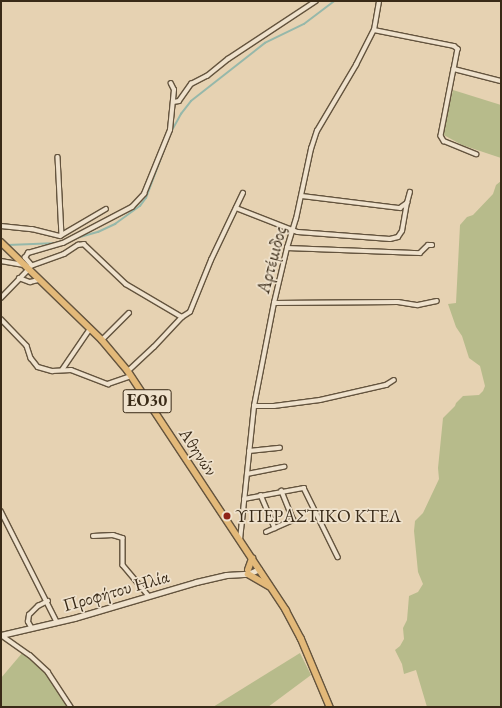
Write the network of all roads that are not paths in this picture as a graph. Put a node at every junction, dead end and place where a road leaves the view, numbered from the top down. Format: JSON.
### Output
{"nodes":[{"id":1,"x":316,"y":1,"type":"edge"},
{"id":2,"x":379,"y":1,"type":"edge"},
{"id":3,"x":374,"y":30,"type":"junction"},
{"id":4,"x":454,"y":69,"type":"junction"},
{"id":5,"x":501,"y":81,"type":"edge"},
{"id":6,"x":171,"y":84,"type":"dead end"},
{"id":7,"x":173,"y":102,"type":"junction"},
{"id":8,"x":477,"y":154,"type":"dead end"},
{"id":9,"x":58,"y":157,"type":"dead end"},
{"id":10,"x":410,"y":192,"type":"dead end"},
{"id":11,"x":243,"y":193,"type":"dead end"},
{"id":12,"x":302,"y":196,"type":"junction"},
{"id":13,"x":407,"y":203,"type":"junction"},
{"id":14,"x":236,"y":208,"type":"junction"},
{"id":15,"x":106,"y":209,"type":"dead end"},
{"id":16,"x":1,"y":226,"type":"edge"},
{"id":17,"x":293,"y":230,"type":"junction"},
{"id":18,"x":62,"y":235,"type":"junction"},
{"id":19,"x":1,"y":242,"type":"edge"},
{"id":20,"x":432,"y":245,"type":"dead end"},
{"id":21,"x":287,"y":248,"type":"junction"},
{"id":22,"x":1,"y":261,"type":"edge"},
{"id":23,"x":28,"y":267,"type":"junction"},
{"id":24,"x":19,"y":278,"type":"junction"},
{"id":25,"x":39,"y":280,"type":"junction"},
{"id":26,"x":1,"y":298,"type":"edge"},
{"id":27,"x":437,"y":301,"type":"dead end"},
{"id":28,"x":274,"y":303,"type":"junction"},
{"id":29,"x":129,"y":313,"type":"dead end"},
{"id":30,"x":182,"y":317,"type":"junction"},
{"id":31,"x":1,"y":319,"type":"edge"},
{"id":32,"x":90,"y":329,"type":"junction"},
{"id":33,"x":102,"y":340,"type":"junction"},
{"id":34,"x":62,"y":370,"type":"junction"},
{"id":35,"x":129,"y":374,"type":"junction"},
{"id":36,"x":394,"y":380,"type":"dead end"},
{"id":37,"x":254,"y":406,"type":"junction"},
{"id":38,"x":280,"y":448,"type":"dead end"},
{"id":39,"x":249,"y":451,"type":"junction"},
{"id":40,"x":284,"y":466,"type":"dead end"},
{"id":41,"x":247,"y":474,"type":"junction"},
{"id":42,"x":281,"y":491,"type":"junction"},
{"id":43,"x":261,"y":495,"type":"junction"},
{"id":44,"x":244,"y":499,"type":"junction"},
{"id":45,"x":1,"y":511,"type":"edge"},
{"id":46,"x":275,"y":528,"type":"junction"},
{"id":47,"x":266,"y":532,"type":"dead end"},
{"id":48,"x":93,"y":536,"type":"dead end"},
{"id":49,"x":240,"y":540,"type":"junction"},
{"id":50,"x":338,"y":556,"type":"dead end"},
{"id":51,"x":252,"y":559,"type":"junction"},
{"id":52,"x":257,"y":567,"type":"junction"},
{"id":53,"x":248,"y":572,"type":"junction"},
{"id":54,"x":271,"y":588,"type":"junction"},
{"id":55,"x":149,"y":596,"type":"junction"},
{"id":56,"x":48,"y":601,"type":"junction"},
{"id":57,"x":57,"y":622,"type":"junction"},
{"id":58,"x":32,"y":629,"type":"junction"},
{"id":59,"x":1,"y":635,"type":"edge"},
{"id":60,"x":71,"y":707,"type":"edge"},
{"id":61,"x":330,"y":707,"type":"edge"}],
"edges":[{"from":1,"to":7,"type":"street"},
{"from":2,"to":3,"type":"street","name":"Αρτέμιδος"},
{"from":3,"to":4,"type":"street"},
{"from":3,"to":12,"type":"street","name":"Αρτέμιδος"},
{"from":4,"to":5,"type":"street"},
{"from":4,"to":8,"type":"street"},
{"from":6,"to":7,"type":"street"},
{"from":7,"to":23,"type":"street"},
{"from":9,"to":18,"type":"street"},
{"from":10,"to":13,"type":"street"},
{"from":11,"to":14,"type":"street"},
{"from":12,"to":13,"type":"street"},
{"from":12,"to":17,"type":"street","name":"Αρτέμιδος"},
{"from":13,"to":17,"type":"street"},
{"from":14,"to":17,"type":"street"},
{"from":14,"to":30,"type":"street"},
{"from":15,"to":18,"type":"street"},
{"from":16,"to":18,"type":"street"},
{"from":17,"to":21,"type":"street","name":"Αρτέμιδος"},
{"from":19,"to":23,"type":"main road","name":"Αθηνών","number":"ΕΟ30"},
{"from":20,"to":21,"type":"street"},
{"from":21,"to":28,"type":"street","name":"Αρτέμιδος"},
{"from":22,"to":23,"type":"street"},
{"from":23,"to":24,"type":"street"},
{"from":23,"to":25,"type":"main road","name":"Αθηνών","number":"ΕΟ30"},
{"from":23,"to":30,"type":"street"},
{"from":24,"to":25,"type":"street"},
{"from":24,"to":26,"type":"street"},
{"from":25,"to":32,"type":"main road","name":"Αθηνών","number":"ΕΟ30"},
{"from":27,"to":28,"type":"street"},
{"from":28,"to":37,"type":"street","name":"Αρτέμιδος"},
{"from":29,"to":33,"type":"street"},
{"from":30,"to":35,"type":"street"},
{"from":31,"to":34,"type":"street"},
{"from":32,"to":33,"type":"main road","name":"Αθηνών","number":"ΕΟ30"},
{"from":32,"to":34,"type":"street"},
{"from":33,"to":35,"type":"main road","name":"Αθηνών","number":"ΕΟ30"},
{"from":34,"to":35,"type":"street"},
{"from":35,"to":49,"type":"main road","name":"Αθηνών","number":"ΕΟ30"},
{"from":36,"to":37,"type":"street"},
{"from":37,"to":39,"type":"street","name":"Αρτέμιδος"},
{"from":38,"to":39,"type":"street"},
{"from":39,"to":41,"type":"street","name":"Αρτέμιδος"},
{"from":40,"to":41,"type":"street"},
{"from":41,"to":44,"type":"street","name":"Αρτέμιδος"},
{"from":42,"to":43,"type":"street"},
{"from":42,"to":46,"type":"street"},
{"from":42,"to":50,"type":"street"},
{"from":43,"to":44,"type":"street"},
{"from":43,"to":46,"type":"street"},
{"from":44,"to":49,"type":"street","name":"Αρτέμιδος"},
{"from":45,"to":56,"type":"street"},
{"from":46,"to":47,"type":"street"},
{"from":48,"to":55,"type":"street"},
{"from":49,"to":51,"type":"main road","name":"Αθηνών","number":"ΕΟ30"},
{"from":51,"to":52,"type":"main road","name":"Αθηνών","number":"ΕΟ30"},
{"from":51,"to":53,"type":"main road"},
{"from":52,"to":53,"type":"street"},
{"from":52,"to":54,"type":"main road","name":"Αθηνών","number":"ΕΟ30"},
{"from":53,"to":54,"type":"main road"},
{"from":53,"to":55,"type":"street","name":"Προφήτου Ηλία"},
{"from":54,"to":61,"type":"main road","name":"Αθηνών","number":"ΕΟ30"},
{"from":55,"to":57,"type":"street","name":"Προφήτου Ηλία"},
{"from":56,"to":57,"type":"street"},
{"from":56,"to":58,"type":"street"},
{"from":57,"to":58,"type":"street","name":"Προφήτου Ηλία"},
{"from":58,"to":59,"type":"street","name":"Προφήτου Ηλία"},
{"from":59,"to":60,"type":"street"}]}
